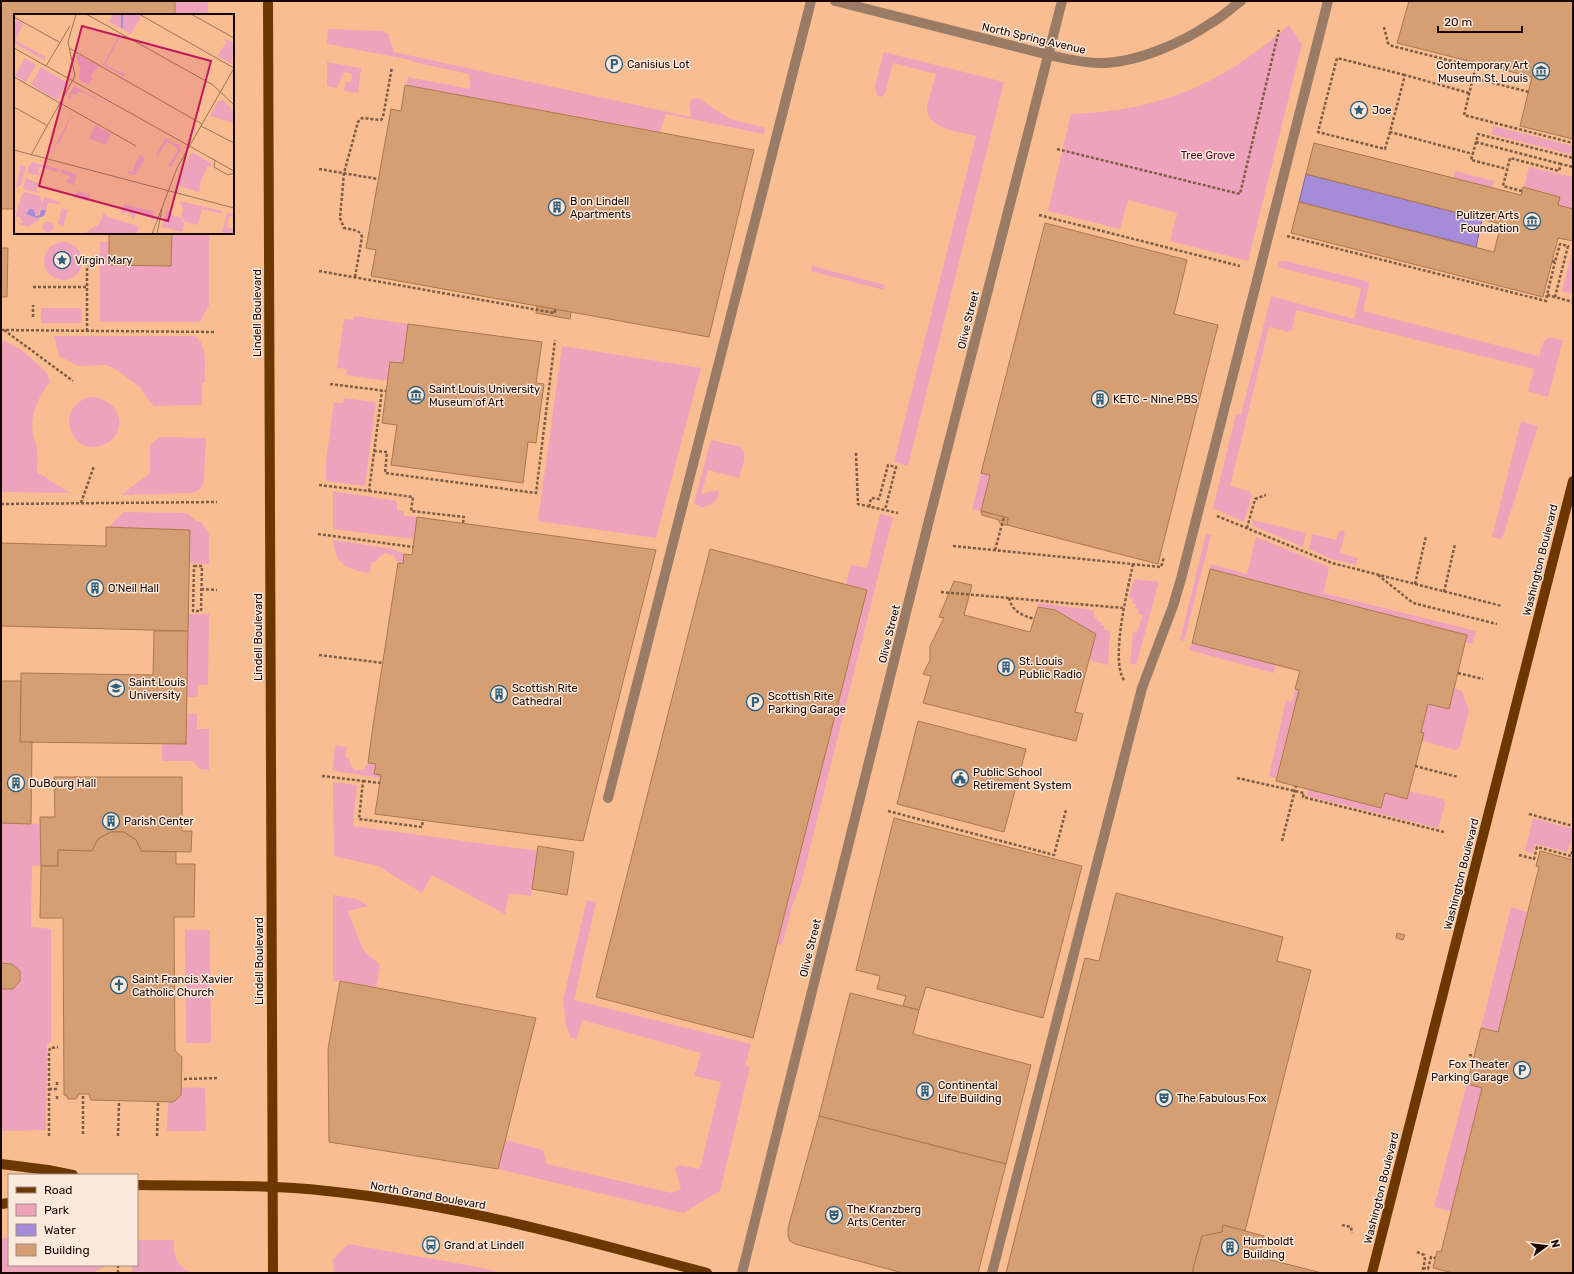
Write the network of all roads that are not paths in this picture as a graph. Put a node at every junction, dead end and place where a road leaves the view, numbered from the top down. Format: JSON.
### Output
{"nodes":[{"id":1,"x":268,"y":1,"type":"edge"},
{"id":2,"x":811,"y":1,"type":"edge"},
{"id":3,"x":835,"y":1,"type":"edge"},
{"id":4,"x":1062,"y":1,"type":"edge"},
{"id":5,"x":1241,"y":1,"type":"edge"},
{"id":6,"x":1328,"y":1,"type":"edge"},
{"id":7,"x":1049,"y":55,"type":"junction"},
{"id":8,"x":1573,"y":481,"type":"edge"},
{"id":9,"x":608,"y":798,"type":"dead end"},
{"id":10,"x":1,"y":1164,"type":"edge"},
{"id":11,"x":68,"y":1174,"type":"edge"},
{"id":12,"x":138,"y":1185,"type":"edge"},
{"id":13,"x":272,"y":1188,"type":"junction"},
{"id":14,"x":273,"y":1273,"type":"edge"},
{"id":15,"x":707,"y":1273,"type":"edge"},
{"id":16,"x":742,"y":1273,"type":"edge"},
{"id":17,"x":992,"y":1273,"type":"edge"},
{"id":18,"x":1372,"y":1273,"type":"edge"}],
"edges":[{"from":1,"to":13,"type":"main road","name":"Lindell Boulevard"},
{"from":2,"to":9,"type":"street"},
{"from":3,"to":7,"type":"street","name":"North Spring Avenue"},
{"from":4,"to":7,"type":"street","name":"Olive Street"},
{"from":5,"to":7,"type":"street","name":"North Spring Avenue"},
{"from":6,"to":17,"type":"street"},
{"from":7,"to":16,"type":"street","name":"Olive Street"},
{"from":8,"to":18,"type":"main road","name":"Washington Boulevard"},
{"from":10,"to":11,"type":"main road"},
{"from":12,"to":13,"type":"main road","name":"North Grand Boulevard"},
{"from":13,"to":14,"type":"main road","name":"Lindell Boulevard"},
{"from":13,"to":15,"type":"main road","name":"North Grand Boulevard"}]}
